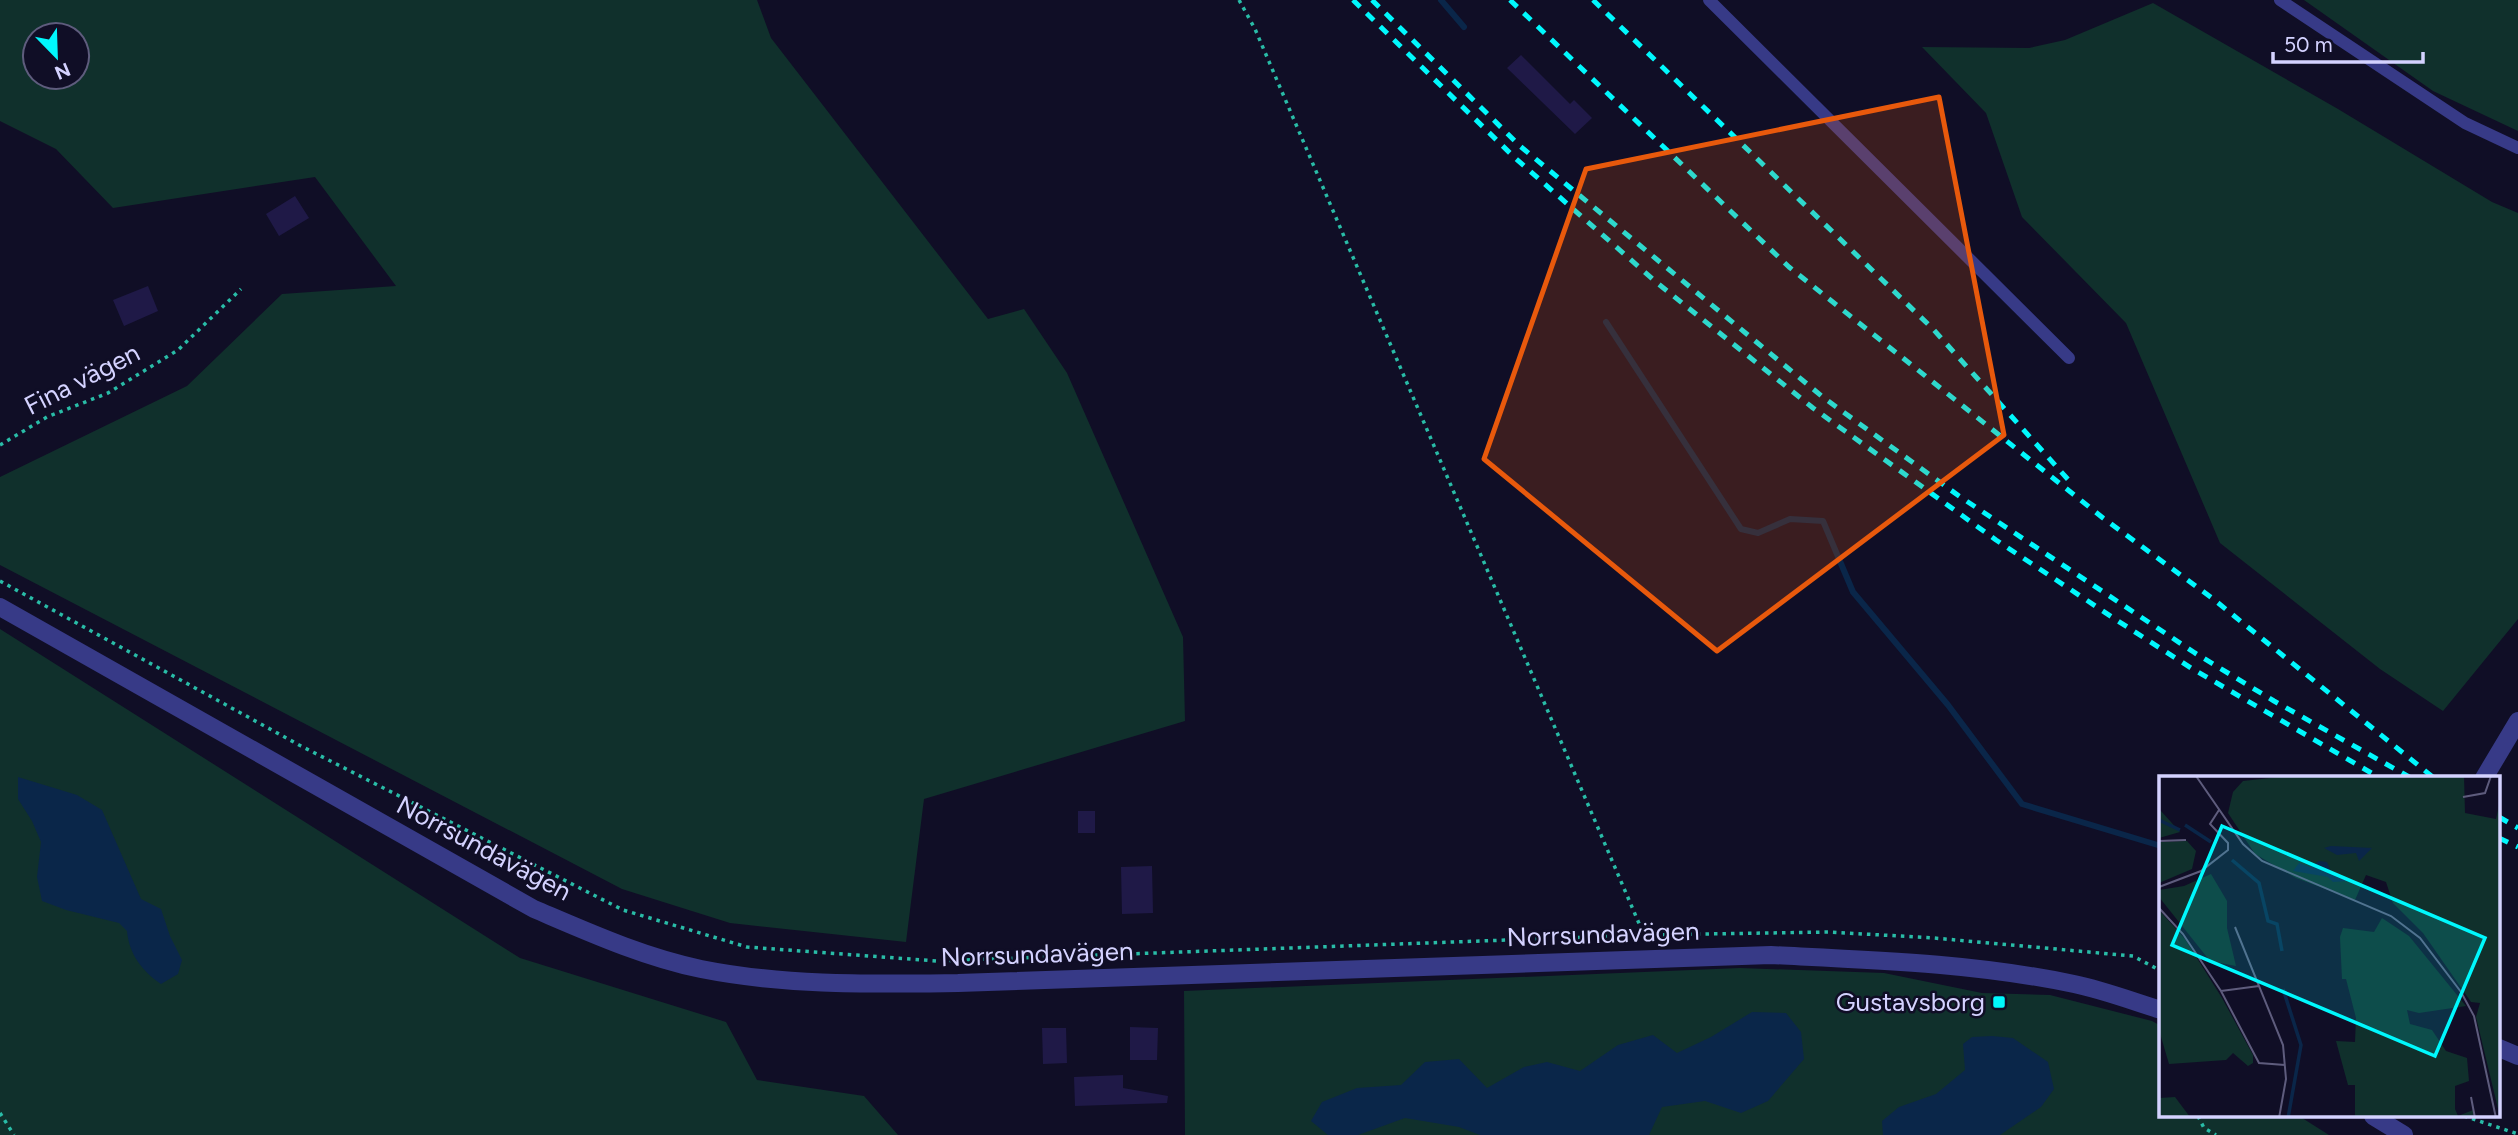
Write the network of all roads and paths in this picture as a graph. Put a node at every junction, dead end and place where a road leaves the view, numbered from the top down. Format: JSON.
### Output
{"nodes":[{"id":1,"x":1240,"y":0,"type":"edge"},
{"id":2,"x":1709,"y":0,"type":"edge"},
{"id":3,"x":2280,"y":0,"type":"edge"},
{"id":4,"x":2518,"y":148,"type":"edge"},
{"id":5,"x":241,"y":289,"type":"dead end"},
{"id":6,"x":2069,"y":358,"type":"dead end"},
{"id":7,"x":0,"y":445,"type":"edge"},
{"id":8,"x":0,"y":581,"type":"edge"},
{"id":9,"x":0,"y":607,"type":"edge"},
{"id":10,"x":2516,"y":723,"type":"edge"},
{"id":11,"x":2485,"y":776,"type":"edge"},
{"id":12,"x":1644,"y":935,"type":"junction"},
{"id":13,"x":1648,"y":958,"type":"junction"},
{"id":14,"x":2159,"y":970,"type":"edge"},
{"id":15,"x":2159,"y":1009,"type":"edge"},
{"id":16,"x":2500,"y":1048,"type":"edge"},
{"id":17,"x":2518,"y":1056,"type":"edge"},
{"id":18,"x":0,"y":1114,"type":"edge"},
{"id":19,"x":2199,"y":1118,"type":"edge"},
{"id":20,"x":2376,"y":1118,"type":"edge"},
{"id":21,"x":2470,"y":1118,"type":"edge"},
{"id":22,"x":2518,"y":1134,"type":"edge"},
{"id":23,"x":14,"y":1135,"type":"edge"},
{"id":24,"x":2216,"y":1135,"type":"edge"},
{"id":25,"x":2404,"y":1135,"type":"edge"}],
"edges":[{"from":1,"to":12,"type":"path"},
{"from":2,"to":6,"type":"lane"},
{"from":3,"to":4,"type":"lane"},
{"from":5,"to":7,"type":"path","name":"Fina vägen"},
{"from":8,"to":12,"type":"path"},
{"from":9,"to":13,"type":"street","name":"Norrsundavägen"},
{"from":10,"to":11,"type":"street"},
{"from":12,"to":13,"type":"path"},
{"from":12,"to":14,"type":"path"},
{"from":13,"to":15,"type":"street","name":"Norrsundavägen"},
{"from":16,"to":17,"type":"street"},
{"from":18,"to":23,"type":"path"},
{"from":19,"to":24,"type":"path"},
{"from":20,"to":25,"type":"street"},
{"from":21,"to":22,"type":"path"}]}
